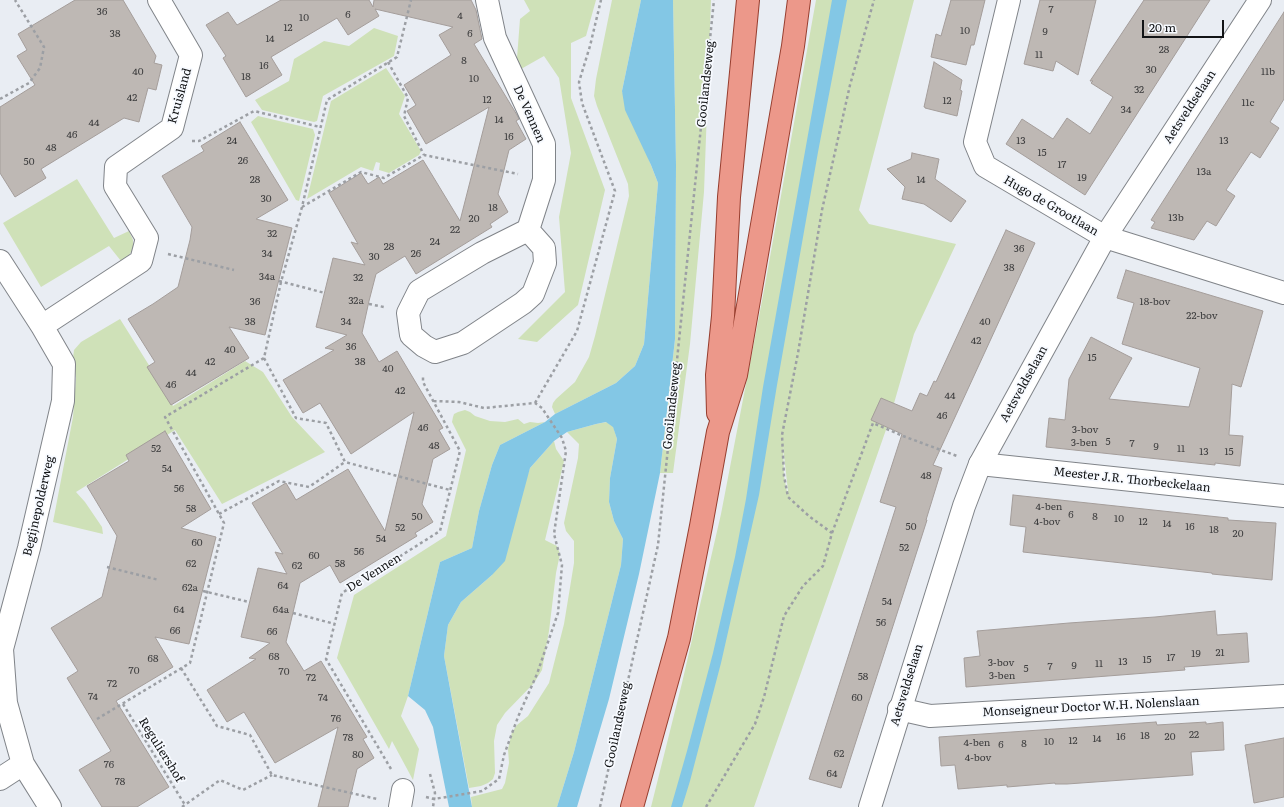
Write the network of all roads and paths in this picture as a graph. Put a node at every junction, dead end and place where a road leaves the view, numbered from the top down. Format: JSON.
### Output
{"nodes":[{"id":1,"x":16,"y":0,"type":"edge"},
{"id":2,"x":159,"y":0,"type":"edge"},
{"id":3,"x":411,"y":0,"type":"edge"},
{"id":4,"x":487,"y":0,"type":"edge"},
{"id":5,"x":601,"y":0,"type":"edge"},
{"id":6,"x":714,"y":0,"type":"edge"},
{"id":7,"x":748,"y":0,"type":"edge"},
{"id":8,"x":799,"y":0,"type":"edge"},
{"id":9,"x":874,"y":0,"type":"edge"},
{"id":10,"x":1009,"y":0,"type":"edge"},
{"id":11,"x":1260,"y":0,"type":"edge"},
{"id":12,"x":388,"y":62,"type":"junction"},
{"id":13,"x":0,"y":100,"type":"edge"},
{"id":14,"x":320,"y":127,"type":"junction"},
{"id":15,"x":159,"y":137,"type":"junction"},
{"id":16,"x":424,"y":155,"type":"junction"},
{"id":17,"x":544,"y":180,"type":"junction"},
{"id":18,"x":302,"y":206,"type":"junction"},
{"id":19,"x":528,"y":230,"type":"junction"},
{"id":20,"x":1105,"y":237,"type":"junction"},
{"id":21,"x":144,"y":248,"type":"junction"},
{"id":22,"x":0,"y":261,"type":"edge"},
{"id":23,"x":234,"y":270,"type":"dead end"},
{"id":24,"x":280,"y":281,"type":"junction"},
{"id":25,"x":325,"y":292,"type":"dead end"},
{"id":26,"x":1284,"y":293,"type":"edge"},
{"id":27,"x":42,"y":326,"type":"junction"},
{"id":28,"x":424,"y":346,"type":"junction"},
{"id":29,"x":264,"y":358,"type":"junction"},
{"id":30,"x":433,"y":400,"type":"junction"},
{"id":31,"x":535,"y":404,"type":"junction"},
{"id":32,"x":718,"y":432,"type":"junction"},
{"id":33,"x":345,"y":462,"type":"junction"},
{"id":34,"x":980,"y":464,"type":"junction"},
{"id":35,"x":450,"y":490,"type":"junction"},
{"id":36,"x":1284,"y":496,"type":"edge"},
{"id":37,"x":219,"y":514,"type":"junction"},
{"id":38,"x":832,"y":533,"type":"junction"},
{"id":39,"x":107,"y":567,"type":"dead end"},
{"id":40,"x":159,"y":580,"type":"dead end"},
{"id":41,"x":203,"y":591,"type":"dead end"},
{"id":42,"x":207,"y":592,"type":"junction"},
{"id":43,"x":249,"y":602,"type":"dead end"},
{"id":44,"x":293,"y":613,"type":"dead end"},
{"id":45,"x":335,"y":624,"type":"junction"},
{"id":46,"x":1,"y":649,"type":"edge"},
{"id":47,"x":182,"y":668,"type":"junction"},
{"id":48,"x":1284,"y":696,"type":"edge"},
{"id":49,"x":122,"y":704,"type":"junction"},
{"id":50,"x":899,"y":709,"type":"junction"},
{"id":51,"x":97,"y":719,"type":"dead end"},
{"id":52,"x":22,"y":764,"type":"junction"},
{"id":53,"x":272,"y":774,"type":"junction"},
{"id":54,"x":430,"y":774,"type":"dead end"},
{"id":55,"x":0,"y":779,"type":"edge"},
{"id":56,"x":439,"y":798,"type":"dead end"},
{"id":57,"x":401,"y":800,"type":"edge"},
{"id":58,"x":185,"y":805,"type":"junction"},
{"id":59,"x":50,"y":807,"type":"edge"},
{"id":60,"x":182,"y":807,"type":"edge"},
{"id":61,"x":434,"y":807,"type":"edge"},
{"id":62,"x":600,"y":807,"type":"edge"},
{"id":63,"x":632,"y":807,"type":"edge"},
{"id":64,"x":706,"y":807,"type":"edge"},
{"id":65,"x":870,"y":807,"type":"edge"}],
"edges":[{"from":1,"to":13,"type":"path"},
{"from":2,"to":15,"type":"street","name":"Kruisland"},
{"from":3,"to":12,"type":"path"},
{"from":4,"to":17,"type":"street","name":"De Vennen"},
{"from":5,"to":31,"type":"path"},
{"from":6,"to":62,"type":"path","name":"Gooilandseweg"},
{"from":7,"to":32,"type":"main road"},
{"from":8,"to":32,"type":"main road"},
{"from":9,"to":38,"type":"path"},
{"from":10,"to":20,"type":"street","name":"Hugo de Grootlaan"},
{"from":11,"to":20,"type":"street","name":"Aetsveldselaan"},
{"from":12,"to":14,"type":"path"},
{"from":12,"to":16,"type":"path"},
{"from":14,"to":15,"type":"path"},
{"from":14,"to":18,"type":"path"},
{"from":15,"to":21,"type":"street","name":"Kruisland"},
{"from":16,"to":17,"type":"path"},
{"from":16,"to":18,"type":"path"},
{"from":17,"to":19,"type":"street","name":"De Vennen"},
{"from":18,"to":24,"type":"path"},
{"from":19,"to":28,"type":"street"},
{"from":19,"to":28,"type":"street"},
{"from":20,"to":26,"type":"street","name":"Hugo de Grootlaan"},
{"from":20,"to":34,"type":"street","name":"Aetsveldselaan"},
{"from":21,"to":23,"type":"path"},
{"from":21,"to":27,"type":"street"},
{"from":22,"to":27,"type":"street","name":"Begijnepolderweg"},
{"from":24,"to":25,"type":"path"},
{"from":24,"to":29,"type":"path"},
{"from":27,"to":46,"type":"street","name":"Begijnepolderweg"},
{"from":28,"to":30,"type":"path","name":"De Vennen"},
{"from":29,"to":33,"type":"path"},
{"from":29,"to":37,"type":"path"},
{"from":30,"to":31,"type":"path"},
{"from":30,"to":35,"type":"path","name":"De Vennen"},
{"from":31,"to":56,"type":"path"},
{"from":32,"to":63,"type":"main road"},
{"from":33,"to":35,"type":"path"},
{"from":33,"to":37,"type":"path"},
{"from":34,"to":36,"type":"street","name":"Meester J.R. Thorbeckelaan"},
{"from":34,"to":38,"type":"path"},
{"from":34,"to":50,"type":"street","name":"Aetsveldselaan"},
{"from":35,"to":45,"type":"path","name":"De Vennen"},
{"from":37,"to":42,"type":"path"},
{"from":38,"to":64,"type":"path"},
{"from":39,"to":40,"type":"path"},
{"from":41,"to":42,"type":"path"},
{"from":42,"to":43,"type":"path"},
{"from":42,"to":47,"type":"path"},
{"from":44,"to":45,"type":"path"},
{"from":45,"to":57,"type":"path","name":"De Vennen"},
{"from":46,"to":52,"type":"street","name":"Begijnepolderweg"},
{"from":47,"to":49,"type":"path"},
{"from":47,"to":53,"type":"path"},
{"from":48,"to":50,"type":"street","name":"Monseigneur Doctor W.H. Nolenslaan"},
{"from":49,"to":51,"type":"path"},
{"from":49,"to":58,"type":"path","name":"Reguliershof"},
{"from":50,"to":65,"type":"street","name":"Aetsveldselaan"},
{"from":52,"to":55,"type":"street"},
{"from":52,"to":59,"type":"street","name":"Begijnepolderweg"},
{"from":53,"to":57,"type":"path"},
{"from":53,"to":58,"type":"path"},
{"from":54,"to":61,"type":"path"},
{"from":58,"to":60,"type":"path"}]}
